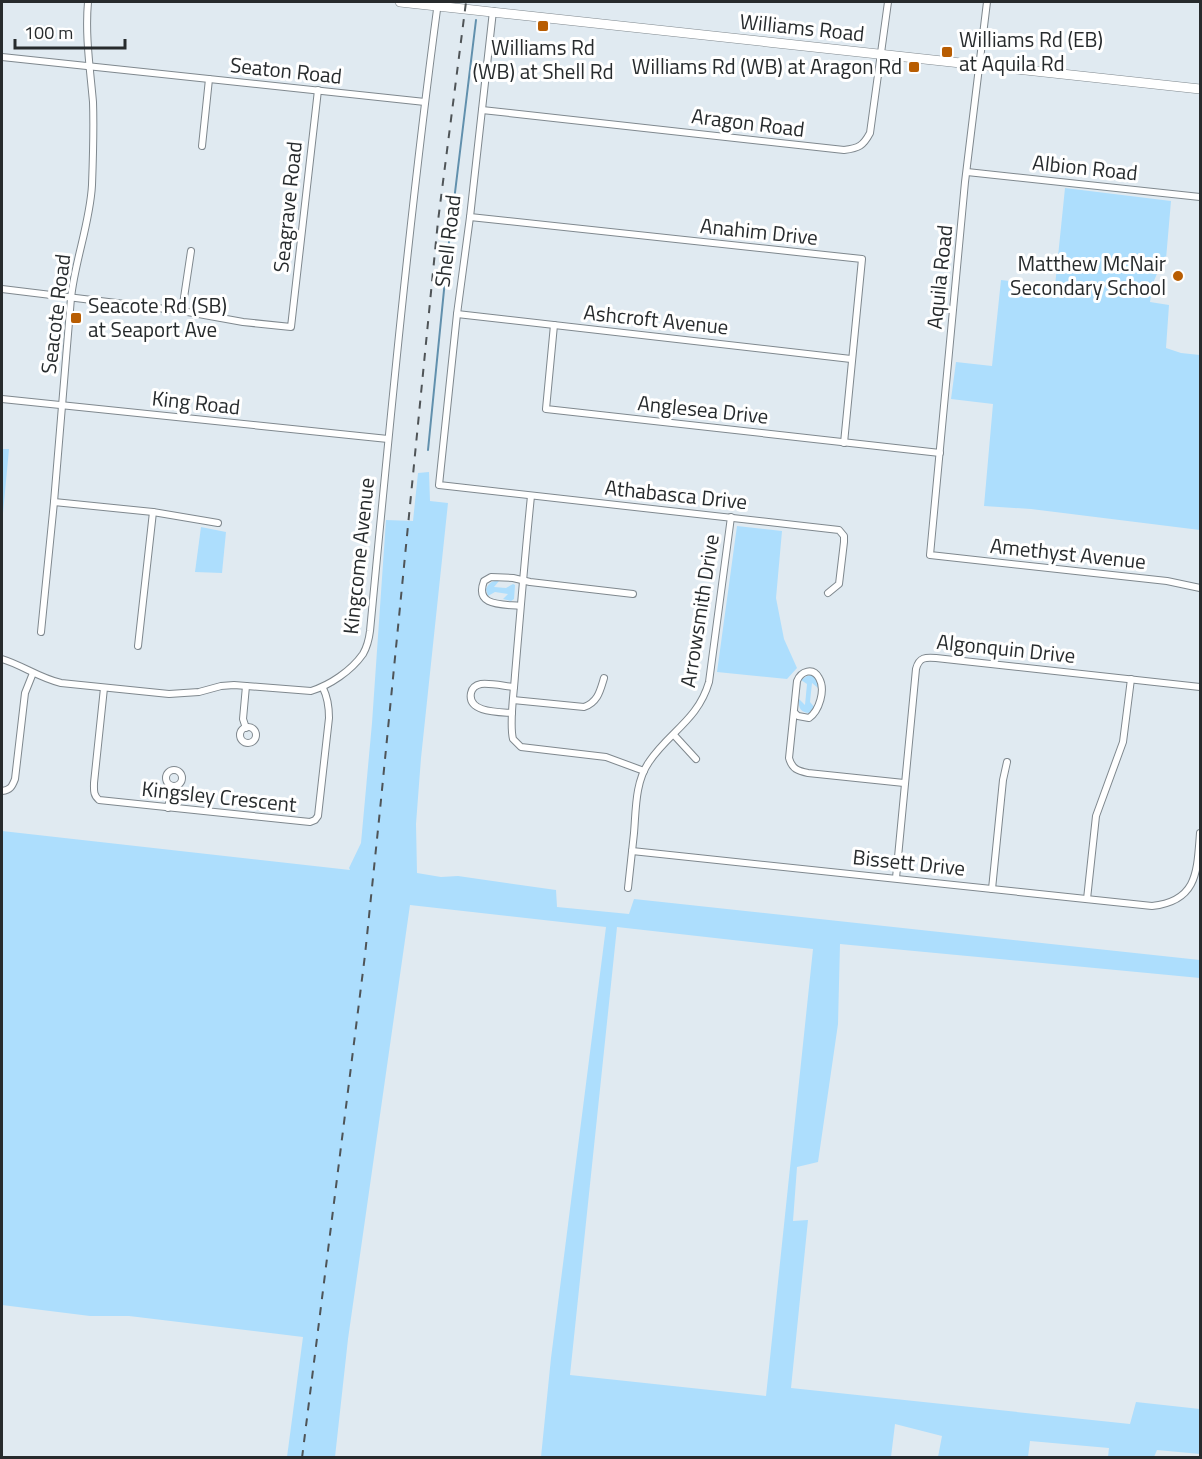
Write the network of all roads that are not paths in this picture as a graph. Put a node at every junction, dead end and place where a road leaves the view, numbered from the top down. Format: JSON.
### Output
{"nodes":[{"id":1,"x":88,"y":2,"type":"edge"},
{"id":2,"x":400,"y":2,"type":"edge"},
{"id":3,"x":888,"y":2,"type":"edge"},
{"id":4,"x":987,"y":2,"type":"edge"},
{"id":5,"x":438,"y":4,"type":"edge"},
{"id":6,"x":494,"y":6,"type":"edge"},
{"id":7,"x":881,"y":54,"type":"junction"},
{"id":8,"x":2,"y":57,"type":"edge"},
{"id":9,"x":979,"y":65,"type":"junction"},
{"id":10,"x":89,"y":66,"type":"junction"},
{"id":11,"x":209,"y":80,"type":"junction"},
{"id":12,"x":1200,"y":89,"type":"edge"},
{"id":13,"x":318,"y":90,"type":"junction"},
{"id":14,"x":425,"y":102,"type":"junction"},
{"id":15,"x":482,"y":110,"type":"junction"},
{"id":16,"x":202,"y":146,"type":"dead end"},
{"id":17,"x":967,"y":172,"type":"junction"},
{"id":18,"x":1200,"y":197,"type":"edge"},
{"id":19,"x":470,"y":217,"type":"junction"},
{"id":20,"x":191,"y":251,"type":"dead end"},
{"id":21,"x":2,"y":289,"type":"edge"},
{"id":22,"x":71,"y":298,"type":"junction"},
{"id":23,"x":182,"y":311,"type":"junction"},
{"id":24,"x":457,"y":314,"type":"junction"},
{"id":25,"x":554,"y":326,"type":"junction"},
{"id":26,"x":851,"y":359,"type":"junction"},
{"id":27,"x":2,"y":399,"type":"edge"},
{"id":28,"x":62,"y":406,"type":"junction"},
{"id":29,"x":388,"y":439,"type":"junction"},
{"id":30,"x":844,"y":443,"type":"junction"},
{"id":31,"x":940,"y":453,"type":"junction"},
{"id":32,"x":440,"y":485,"type":"joint"},
{"id":33,"x":531,"y":496,"type":"junction"},
{"id":34,"x":54,"y":502,"type":"junction"},
{"id":35,"x":153,"y":512,"type":"junction"},
{"id":36,"x":731,"y":517,"type":"junction"},
{"id":37,"x":218,"y":523,"type":"dead end"},
{"id":38,"x":930,"y":555,"type":"joint"},
{"id":39,"x":523,"y":581,"type":"junction"},
{"id":40,"x":1200,"y":588,"type":"edge"},
{"id":41,"x":828,"y":592,"type":"dead end"},
{"id":42,"x":633,"y":594,"type":"dead end"},
{"id":43,"x":520,"y":606,"type":"junction"},
{"id":44,"x":41,"y":632,"type":"dead end"},
{"id":45,"x":138,"y":646,"type":"dead end"},
{"id":46,"x":2,"y":659,"type":"edge"},
{"id":47,"x":33,"y":673,"type":"junction"},
{"id":48,"x":604,"y":678,"type":"dead end"},
{"id":49,"x":1131,"y":679,"type":"junction"},
{"id":50,"x":246,"y":686,"type":"junction"},
{"id":51,"x":514,"y":687,"type":"junction"},
{"id":52,"x":1200,"y":687,"type":"edge"},
{"id":53,"x":104,"y":688,"type":"junction"},
{"id":54,"x":323,"y":688,"type":"junction"},
{"id":55,"x":513,"y":700,"type":"junction"},
{"id":56,"x":794,"y":712,"type":"junction"},
{"id":57,"x":512,"y":713,"type":"junction"},
{"id":58,"x":246,"y":728,"type":"dead end"},
{"id":59,"x":674,"y":735,"type":"junction"},
{"id":60,"x":696,"y":759,"type":"dead end"},
{"id":61,"x":1007,"y":762,"type":"dead end"},
{"id":62,"x":644,"y":771,"type":"junction"},
{"id":63,"x":904,"y":783,"type":"junction"},
{"id":64,"x":172,"y":786,"type":"dead end"},
{"id":65,"x":2,"y":791,"type":"edge"},
{"id":66,"x":168,"y":808,"type":"junction"},
{"id":67,"x":1200,"y":833,"type":"edge"},
{"id":68,"x":632,"y":851,"type":"junction"},
{"id":69,"x":896,"y":878,"type":"junction"},
{"id":70,"x":628,"y":888,"type":"dead end"},
{"id":71,"x":992,"y":889,"type":"junction"},
{"id":72,"x":1087,"y":899,"type":"junction"}],
"edges":[{"from":1,"to":10,"type":"street","name":"Seacote Road"},
{"from":2,"to":5,"type":"street","name":"Williams Road"},
{"from":3,"to":7,"type":"street","name":"Aragon Road"},
{"from":4,"to":9,"type":"street","name":"Aquila Road"},
{"from":5,"to":6,"type":"street","name":"Williams Road"},
{"from":5,"to":14,"type":"street","name":"Shell Road"},
{"from":6,"to":7,"type":"street","name":"Williams Road"},
{"from":6,"to":15,"type":"street","name":"Shell Road"},
{"from":7,"to":9,"type":"street","name":"Williams Road"},
{"from":7,"to":15,"type":"street","name":"Aragon Road"},
{"from":8,"to":10,"type":"street","name":"Seaton Road"},
{"from":9,"to":12,"type":"street","name":"Williams Road"},
{"from":9,"to":17,"type":"street","name":"Aquila Road"},
{"from":10,"to":11,"type":"street","name":"Seaton Road"},
{"from":10,"to":22,"type":"street","name":"Seacote Road"},
{"from":11,"to":13,"type":"street","name":"Seaton Road"},
{"from":11,"to":16,"type":"street"},
{"from":13,"to":14,"type":"street","name":"Seaton Road"},
{"from":13,"to":23,"type":"street","name":"Seagrave Road"},
{"from":14,"to":29,"type":"street","name":"Shell Road"},
{"from":15,"to":19,"type":"street","name":"Shell Road"},
{"from":17,"to":18,"type":"street","name":"Albion Road"},
{"from":17,"to":31,"type":"street","name":"Aquila Road"},
{"from":19,"to":24,"type":"street","name":"Shell Road"},
{"from":19,"to":26,"type":"street","name":"Anahim Drive"},
{"from":20,"to":23,"type":"street"},
{"from":21,"to":22,"type":"street"},
{"from":22,"to":23,"type":"street"},
{"from":22,"to":28,"type":"street","name":"Seacote Road"},
{"from":24,"to":25,"type":"street","name":"Ashcroft Avenue"},
{"from":24,"to":32,"type":"street","name":"Shell Road"},
{"from":25,"to":26,"type":"street","name":"Ashcroft Avenue"},
{"from":25,"to":30,"type":"street","name":"Anglesea Drive"},
{"from":26,"to":30,"type":"street","name":"Anahim Drive"},
{"from":27,"to":28,"type":"street","name":"King Road"},
{"from":28,"to":29,"type":"street","name":"King Road"},
{"from":28,"to":34,"type":"street","name":"Seacote Road"},
{"from":29,"to":54,"type":"street","name":"Kingcome Avenue"},
{"from":30,"to":31,"type":"street","name":"Anglesea Drive"},
{"from":31,"to":38,"type":"street","name":"Aquila Road"},
{"from":32,"to":33,"type":"street","name":"Athabasca Drive"},
{"from":33,"to":36,"type":"street","name":"Athabasca Drive"},
{"from":33,"to":39,"type":"street"},
{"from":34,"to":35,"type":"street"},
{"from":34,"to":44,"type":"street","name":"Seacote Road"},
{"from":35,"to":37,"type":"street"},
{"from":35,"to":45,"type":"street"},
{"from":36,"to":41,"type":"street","name":"Athabasca Drive"},
{"from":36,"to":59,"type":"street","name":"Arrowsmith Drive"},
{"from":38,"to":40,"type":"street","name":"Amethyst Avenue"},
{"from":39,"to":42,"type":"street"},
{"from":39,"to":43,"type":"street"},
{"from":39,"to":43,"type":"street"},
{"from":43,"to":51,"type":"street"},
{"from":46,"to":47,"type":"street"},
{"from":47,"to":53,"type":"street"},
{"from":47,"to":65,"type":"street"},
{"from":48,"to":55,"type":"street"},
{"from":49,"to":52,"type":"street","name":"Algonquin Drive"},
{"from":49,"to":63,"type":"street","name":"Algonquin Drive"},
{"from":49,"to":72,"type":"street"},
{"from":50,"to":53,"type":"street"},
{"from":50,"to":54,"type":"street"},
{"from":50,"to":58,"type":"street"},
{"from":51,"to":55,"type":"street"},
{"from":51,"to":57,"type":"street"},
{"from":53,"to":66,"type":"street","name":"Kingsley Crescent"},
{"from":54,"to":66,"type":"street","name":"Kingsley Crescent"},
{"from":55,"to":57,"type":"street"},
{"from":56,"to":56,"type":"street"},
{"from":56,"to":63,"type":"street"},
{"from":57,"to":62,"type":"street"},
{"from":59,"to":60,"type":"street"},
{"from":59,"to":62,"type":"street","name":"Arrowsmith Drive"},
{"from":61,"to":71,"type":"street"},
{"from":62,"to":68,"type":"street","name":"Arrowsmith Drive"},
{"from":63,"to":69,"type":"street","name":"Algonquin Drive"},
{"from":64,"to":66,"type":"street"},
{"from":67,"to":72,"type":"street","name":"Bissett Drive"},
{"from":68,"to":69,"type":"street","name":"Bissett Drive"},
{"from":68,"to":70,"type":"street","name":"Arrowsmith Drive"},
{"from":69,"to":71,"type":"street","name":"Bissett Drive"},
{"from":71,"to":72,"type":"street","name":"Bissett Drive"}]}
